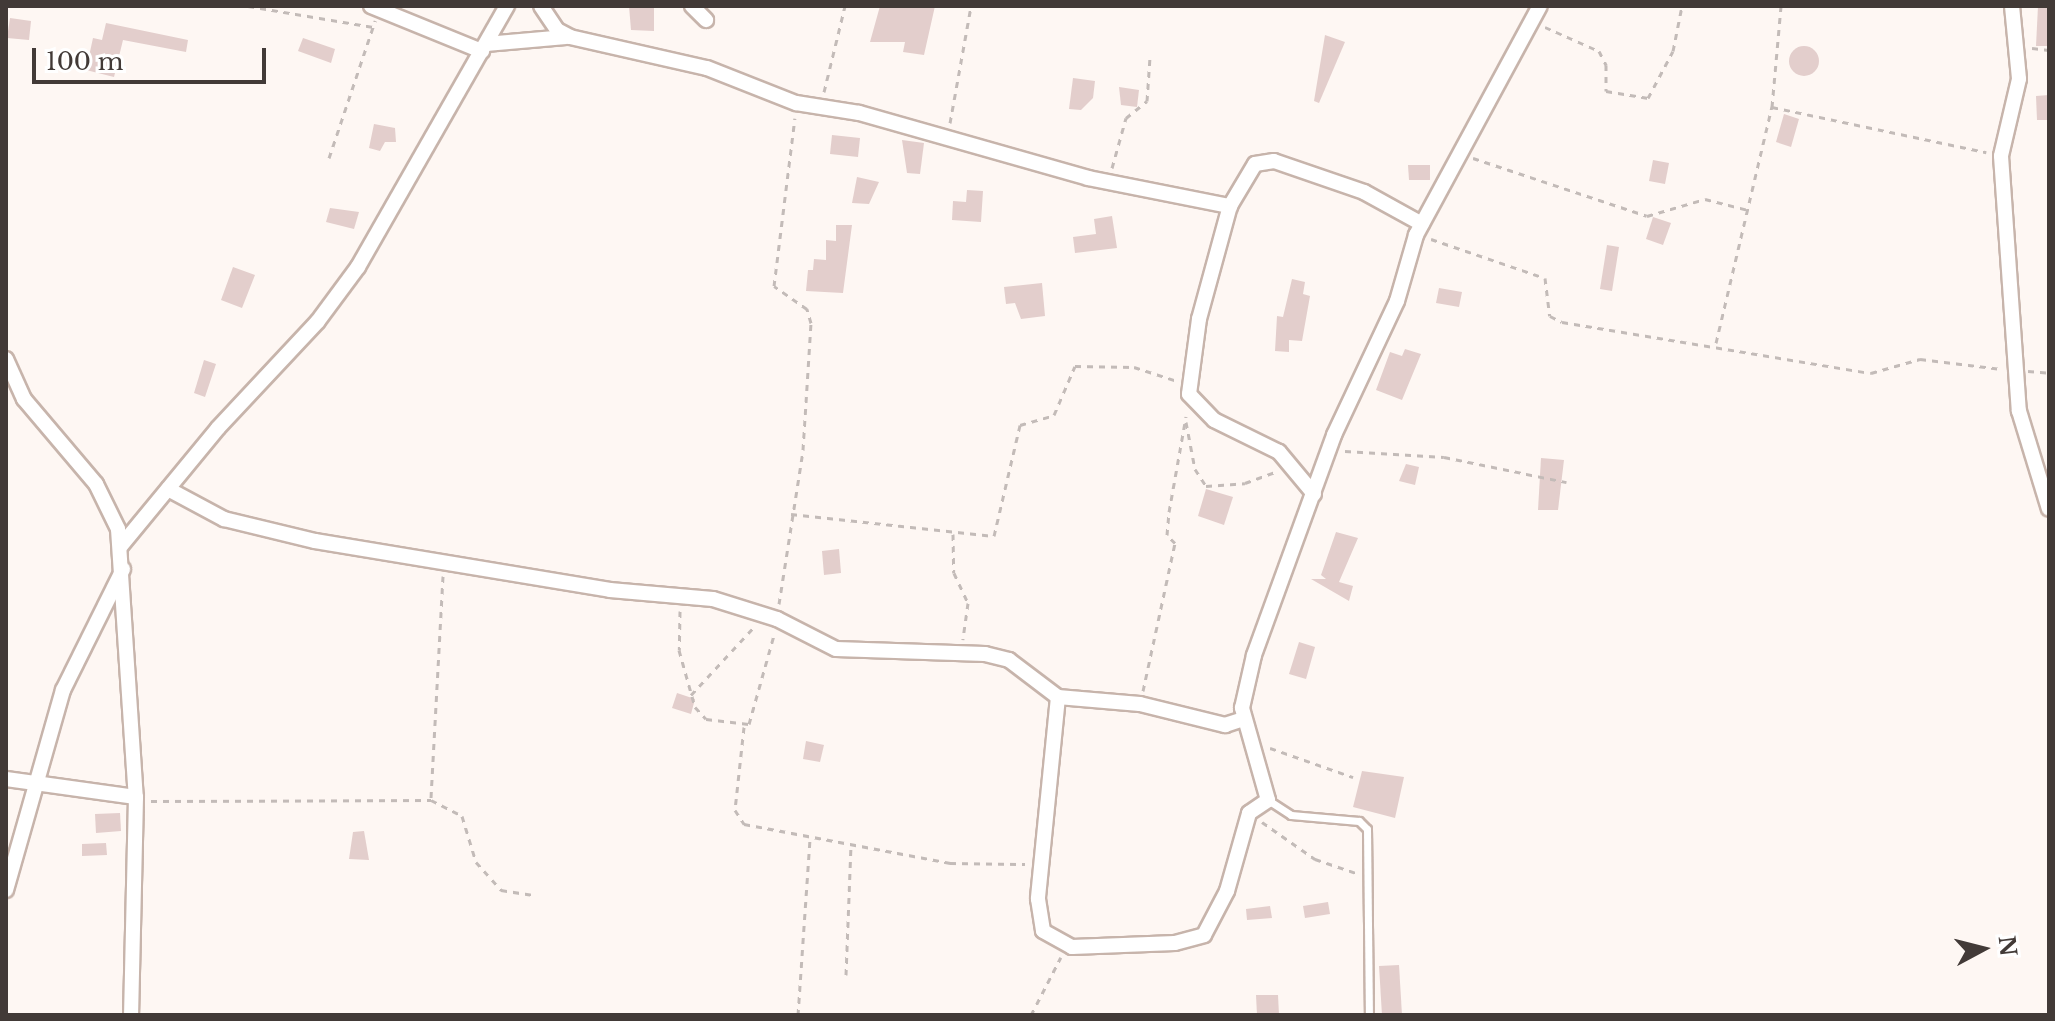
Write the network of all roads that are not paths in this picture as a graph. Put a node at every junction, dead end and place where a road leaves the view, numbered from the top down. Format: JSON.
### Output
{"nodes":[{"id":1,"x":507,"y":6,"type":"edge"},
{"id":2,"x":541,"y":6,"type":"edge"},
{"id":3,"x":692,"y":6,"type":"edge"},
{"id":4,"x":2012,"y":6,"type":"edge"},
{"id":5,"x":375,"y":8,"type":"edge"},
{"id":6,"x":1535,"y":12,"type":"edge"},
{"id":7,"x":706,"y":20,"type":"dead end"},
{"id":8,"x":570,"y":37,"type":"junction"},
{"id":9,"x":484,"y":47,"type":"junction"},
{"id":10,"x":1230,"y":206,"type":"junction"},
{"id":11,"x":1419,"y":229,"type":"junction"},
{"id":12,"x":6,"y":359,"type":"edge"},
{"id":13,"x":168,"y":489,"type":"junction"},
{"id":14,"x":1314,"y":494,"type":"junction"},
{"id":15,"x":2049,"y":509,"type":"edge"},
{"id":16,"x":120,"y":547,"type":"junction"},
{"id":17,"x":123,"y":569,"type":"junction"},
{"id":18,"x":1058,"y":697,"type":"junction"},
{"id":19,"x":1243,"y":719,"type":"junction"},
{"id":20,"x":6,"y":779,"type":"edge"},
{"id":21,"x":35,"y":785,"type":"junction"},
{"id":22,"x":136,"y":799,"type":"junction"},
{"id":23,"x":1268,"y":800,"type":"junction"},
{"id":24,"x":6,"y":890,"type":"edge"},
{"id":25,"x":131,"y":1015,"type":"edge"},
{"id":26,"x":1369,"y":1015,"type":"edge"}],
"edges":[{"from":1,"to":9,"type":"street"},
{"from":2,"to":8,"type":"street"},
{"from":3,"to":7,"type":"street"},
{"from":4,"to":15,"type":"street"},
{"from":5,"to":9,"type":"street"},
{"from":6,"to":11,"type":"street"},
{"from":8,"to":9,"type":"street"},
{"from":8,"to":10,"type":"street"},
{"from":9,"to":13,"type":"street"},
{"from":10,"to":11,"type":"street"},
{"from":10,"to":14,"type":"street"},
{"from":11,"to":14,"type":"street"},
{"from":12,"to":16,"type":"street"},
{"from":13,"to":16,"type":"street"},
{"from":13,"to":18,"type":"street"},
{"from":14,"to":19,"type":"street"},
{"from":16,"to":17,"type":"street"},
{"from":17,"to":21,"type":"street"},
{"from":17,"to":22,"type":"street"},
{"from":18,"to":19,"type":"street"},
{"from":18,"to":23,"type":"street"},
{"from":19,"to":23,"type":"street"},
{"from":20,"to":21,"type":"street"},
{"from":21,"to":22,"type":"street"},
{"from":21,"to":24,"type":"street"},
{"from":22,"to":25,"type":"street"},
{"from":23,"to":26,"type":"lane"}]}
